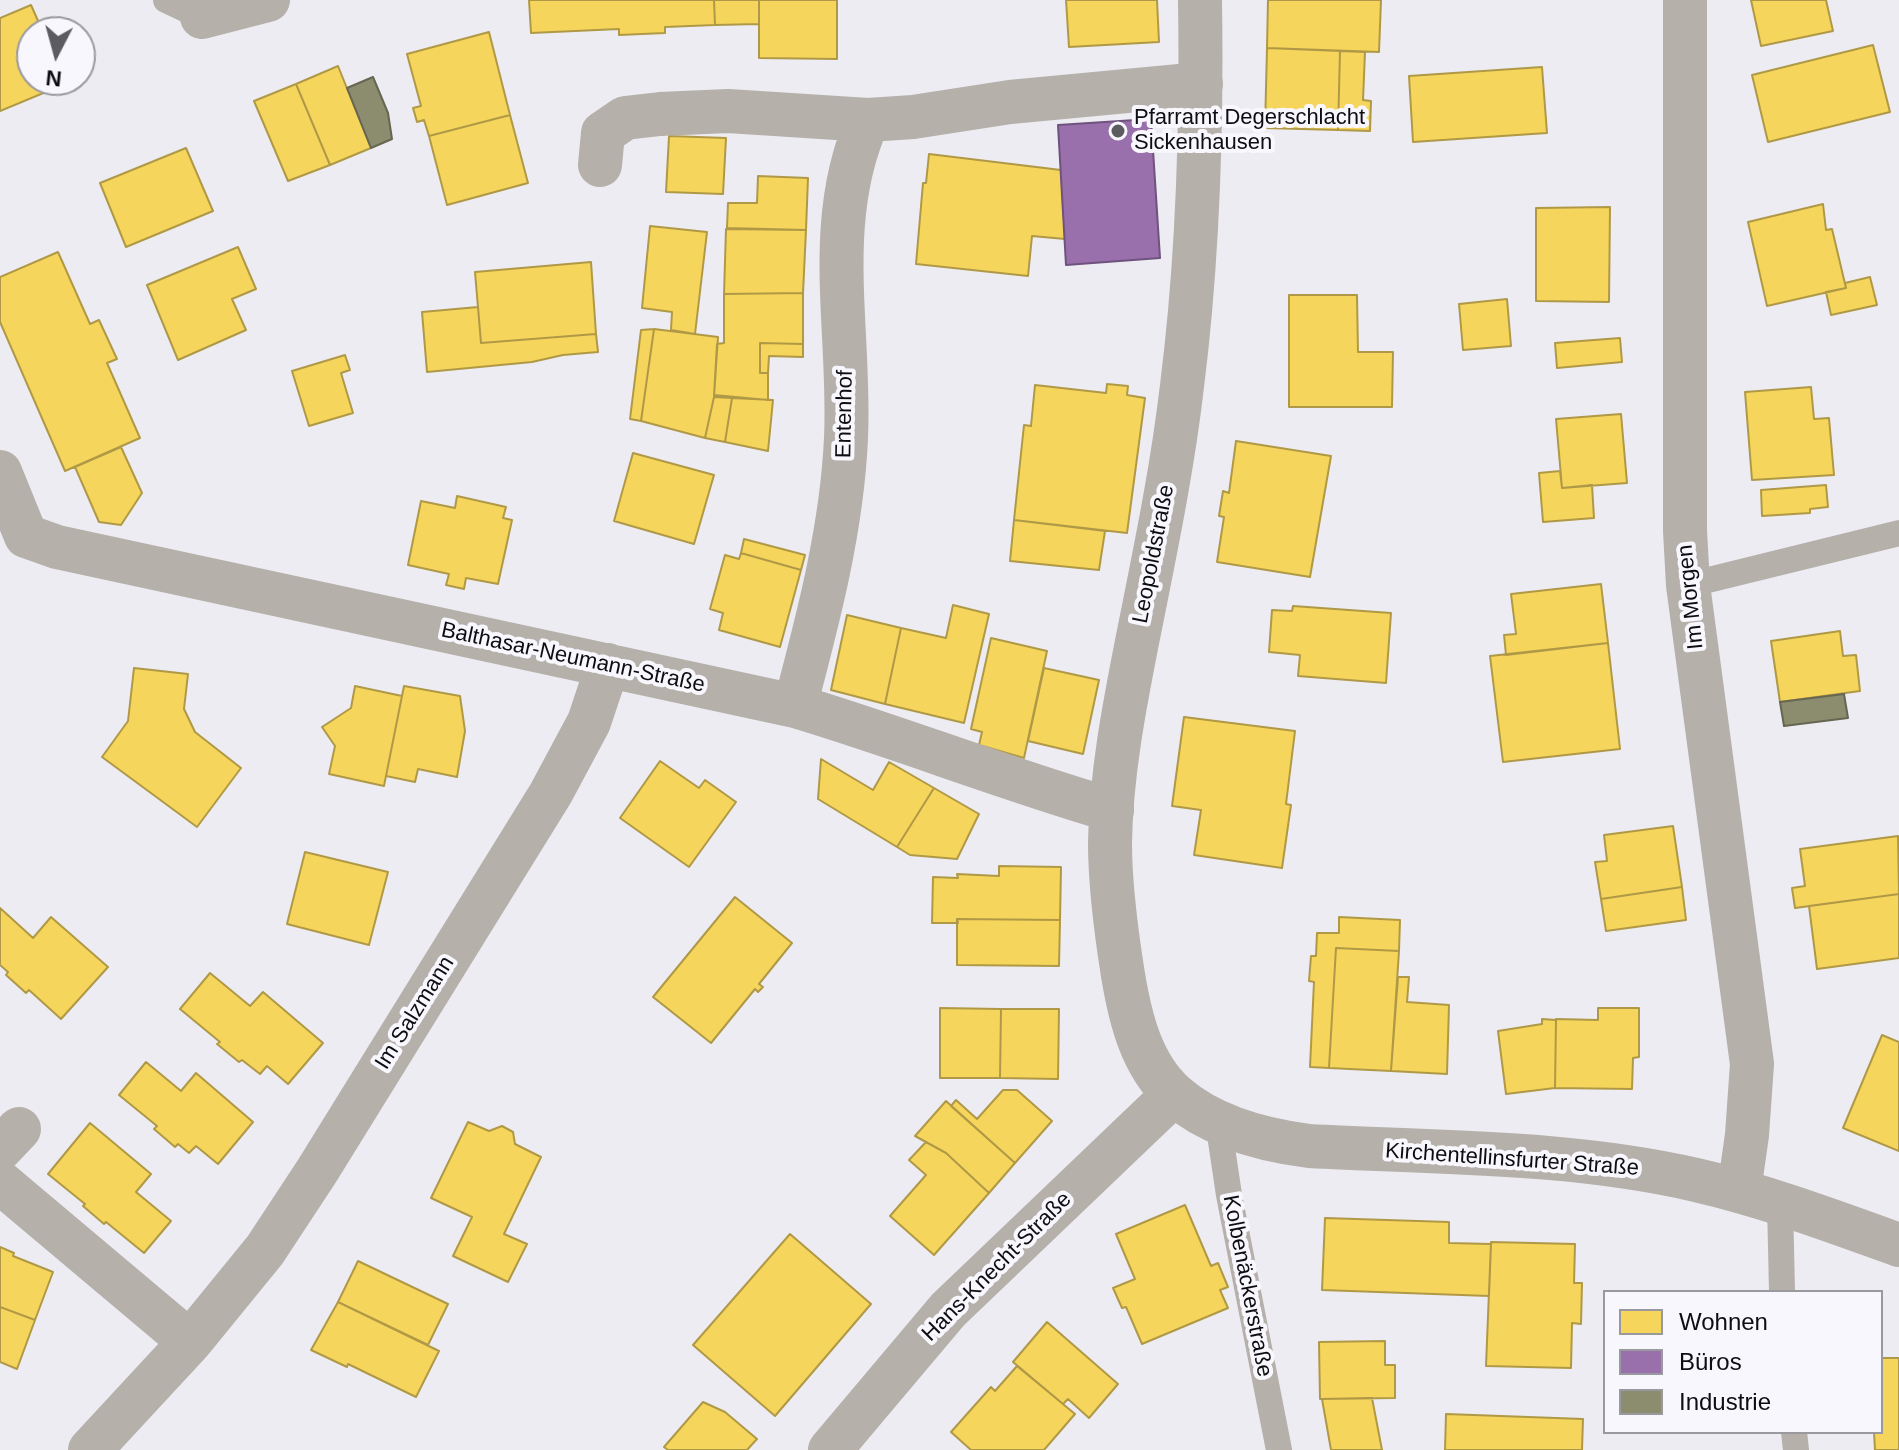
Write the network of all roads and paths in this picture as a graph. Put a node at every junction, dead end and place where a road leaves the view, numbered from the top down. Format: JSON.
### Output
{"nodes":[{"id":1,"x":268,"y":0,"type":"edge"},
{"id":2,"x":1200,"y":0,"type":"edge"},
{"id":3,"x":1685,"y":0,"type":"edge"},
{"id":4,"x":184,"y":8,"type":"edge"},
{"id":5,"x":1201,"y":84,"type":"junction"},
{"id":6,"x":868,"y":120,"type":"junction"},
{"id":7,"x":600,"y":165,"type":"dead end"},
{"id":8,"x":0,"y":472,"type":"edge"},
{"id":9,"x":1899,"y":533,"type":"edge"},
{"id":10,"x":1688,"y":585,"type":"junction"},
{"id":11,"x":608,"y":665,"type":"junction"},
{"id":12,"x":795,"y":706,"type":"junction"},
{"id":13,"x":1112,"y":810,"type":"junction"},
{"id":14,"x":1174,"y":1094,"type":"junction"},
{"id":15,"x":1218,"y":1121,"type":"junction"},
{"id":16,"x":0,"y":1182,"type":"edge"},
{"id":17,"x":1739,"y":1191,"type":"junction"},
{"id":18,"x":1780,"y":1203,"type":"junction"},
{"id":19,"x":1899,"y":1245,"type":"edge"},
{"id":20,"x":1782,"y":1290,"type":"edge"},
{"id":21,"x":190,"y":1342,"type":"junction"},
{"id":22,"x":90,"y":1450,"type":"edge"},
{"id":23,"x":830,"y":1450,"type":"edge"},
{"id":24,"x":1279,"y":1450,"type":"edge"}],
"edges":[{"from":1,"to":4,"type":"street"},
{"from":2,"to":5,"type":"street","name":"Leopoldstraße"},
{"from":3,"to":10,"type":"street","name":"Im Morgen"},
{"from":5,"to":6,"type":"street"},
{"from":5,"to":13,"type":"street","name":"Leopoldstraße"},
{"from":6,"to":7,"type":"street"},
{"from":6,"to":12,"type":"street","name":"Entenhof"},
{"from":8,"to":11,"type":"street","name":"Balthasar-Neumann-Straße"},
{"from":9,"to":10,"type":"lane"},
{"from":10,"to":17,"type":"street","name":"Im Morgen"},
{"from":11,"to":12,"type":"street","name":"Balthasar-Neumann-Straße"},
{"from":11,"to":21,"type":"street","name":"Im Salzmann"},
{"from":12,"to":13,"type":"street","name":"Balthasar-Neumann-Straße"},
{"from":13,"to":14,"type":"street","name":"Leopoldstraße"},
{"from":14,"to":15,"type":"street","name":"Kirchentellinsfurter Straße"},
{"from":14,"to":23,"type":"street","name":"Hans-Knecht-Straße"},
{"from":15,"to":17,"type":"street","name":"Kirchentellinsfurter Straße"},
{"from":15,"to":24,"type":"lane","name":"Kolbenäckerstraße"},
{"from":16,"to":21,"type":"street"},
{"from":17,"to":18,"type":"street","name":"Kirchentellinsfurter Straße"},
{"from":18,"to":19,"type":"street","name":"Kirchentellinsfurter Straße"},
{"from":18,"to":20,"type":"lane"},
{"from":21,"to":22,"type":"street","name":"Im Salzmann"}]}
